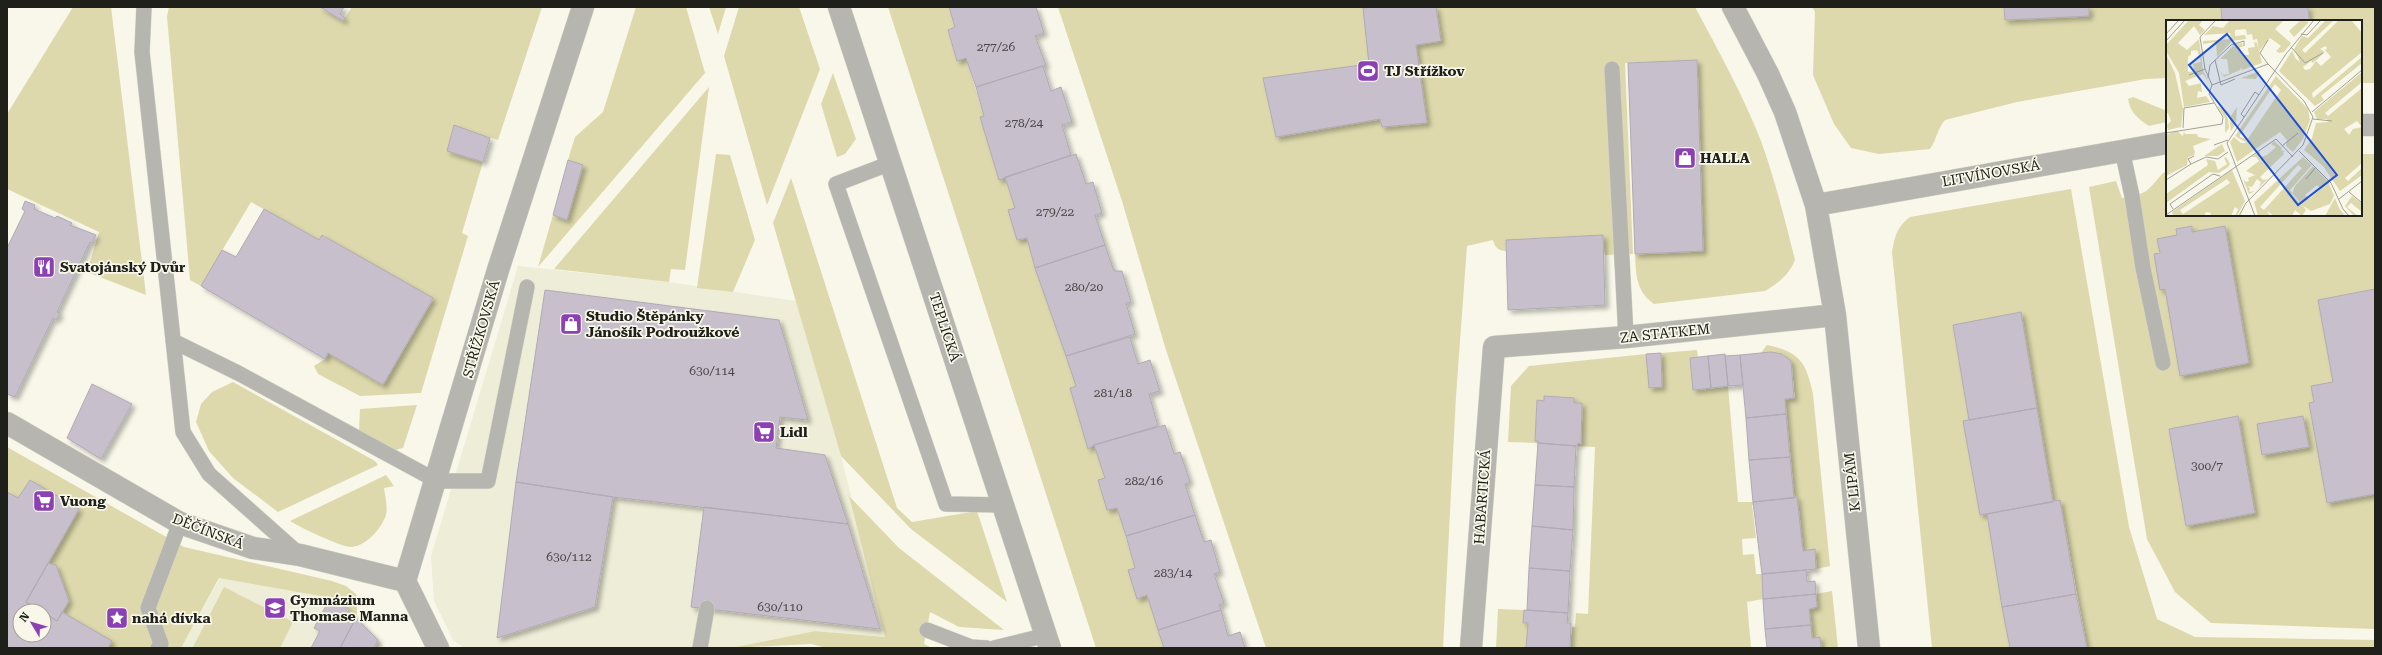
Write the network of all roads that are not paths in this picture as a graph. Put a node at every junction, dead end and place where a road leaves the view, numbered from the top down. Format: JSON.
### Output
{"nodes":[{"id":1,"x":144,"y":7,"type":"edge"},
{"id":2,"x":583,"y":7,"type":"edge"},
{"id":3,"x":839,"y":7,"type":"edge"},
{"id":4,"x":1733,"y":7,"type":"edge"},
{"id":5,"x":1612,"y":69,"type":"dead end"},
{"id":6,"x":2362,"y":125,"type":"edge"},
{"id":7,"x":2375,"y":125,"type":"edge"},
{"id":8,"x":2166,"y":143,"type":"edge"},
{"id":9,"x":2122,"y":150,"type":"junction"},
{"id":10,"x":891,"y":164,"type":"junction"},
{"id":11,"x":1816,"y":205,"type":"junction"},
{"id":12,"x":527,"y":288,"type":"dead end"},
{"id":13,"x":1835,"y":315,"type":"junction"},
{"id":14,"x":1626,"y":338,"type":"junction"},
{"id":15,"x":173,"y":341,"type":"junction"},
{"id":16,"x":1494,"y":347,"type":"joint"},
{"id":17,"x":2163,"y":363,"type":"dead end"},
{"id":18,"x":7,"y":423,"type":"edge"},
{"id":19,"x":437,"y":481,"type":"junction"},
{"id":20,"x":1004,"y":505,"type":"junction"},
{"id":21,"x":180,"y":523,"type":"junction"},
{"id":22,"x":300,"y":555,"type":"junction"},
{"id":23,"x":405,"y":581,"type":"junction"},
{"id":24,"x":707,"y":608,"type":"dead end"},
{"id":25,"x":927,"y":630,"type":"dead end"},
{"id":26,"x":1049,"y":641,"type":"edge"},
{"id":27,"x":158,"y":648,"type":"edge"},
{"id":28,"x":438,"y":648,"type":"edge"},
{"id":29,"x":700,"y":648,"type":"edge"},
{"id":30,"x":987,"y":648,"type":"edge"},
{"id":31,"x":994,"y":648,"type":"edge"},
{"id":32,"x":1471,"y":648,"type":"edge"},
{"id":33,"x":1870,"y":648,"type":"edge"}],
"edges":[{"from":1,"to":15,"type":"lane"},
{"from":2,"to":19,"type":"street","name":"STŘÍŽKOVSKÁ"},
{"from":3,"to":10,"type":"street","name":"TEPLICKÁ"},
{"from":4,"to":11,"type":"street"},
{"from":5,"to":14,"type":"lane"},
{"from":6,"to":7,"type":"street"},
{"from":8,"to":9,"type":"street","name":"LITVÍNOVSKÁ"},
{"from":9,"to":11,"type":"street","name":"LITVÍNOVSKÁ"},
{"from":9,"to":17,"type":"lane"},
{"from":10,"to":20,"type":"street","name":"TEPLICKÁ"},
{"from":10,"to":20,"type":"lane"},
{"from":11,"to":13,"type":"street"},
{"from":12,"to":19,"type":"lane"},
{"from":13,"to":14,"type":"street","name":"ZA STATKEM"},
{"from":13,"to":33,"type":"street","name":"K LIPÁM"},
{"from":14,"to":16,"type":"street","name":"ZA STATKEM"},
{"from":15,"to":19,"type":"lane"},
{"from":15,"to":22,"type":"lane"},
{"from":16,"to":32,"type":"street","name":"HABARTICKÁ"},
{"from":18,"to":21,"type":"street","name":"DĚČÍNSKÁ"},
{"from":19,"to":23,"type":"street","name":"STŘÍŽKOVSKÁ"},
{"from":20,"to":26,"type":"street","name":"TEPLICKÁ"},
{"from":21,"to":22,"type":"street","name":"DĚČÍNSKÁ"},
{"from":21,"to":27,"type":"lane"},
{"from":22,"to":23,"type":"street","name":"DĚČÍNSKÁ"},
{"from":23,"to":28,"type":"street"},
{"from":24,"to":29,"type":"lane"},
{"from":25,"to":30,"type":"lane"},
{"from":26,"to":31,"type":"lane"}]}
